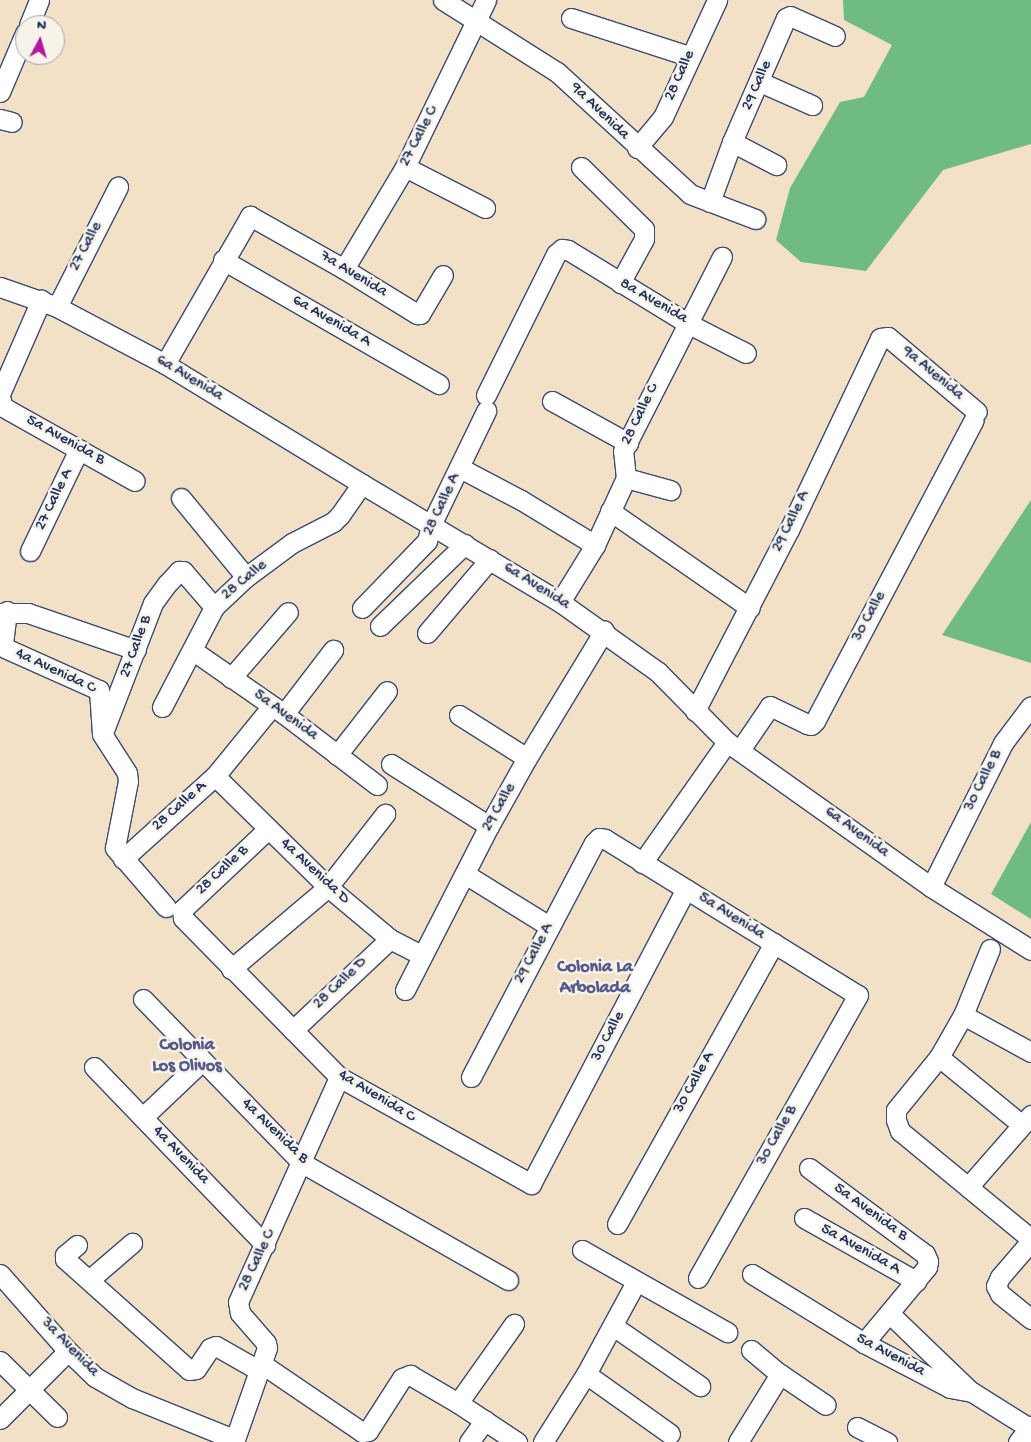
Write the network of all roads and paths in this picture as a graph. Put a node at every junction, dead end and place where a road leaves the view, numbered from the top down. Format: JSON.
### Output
{"nodes":[{"id":1,"x":39,"y":0,"type":"edge"},
{"id":2,"x":443,"y":0,"type":"edge"},
{"id":3,"x":486,"y":0,"type":"edge"},
{"id":4,"x":718,"y":0,"type":"edge"},
{"id":5,"x":33,"y":15,"type":"edge"},
{"id":6,"x":571,"y":18,"type":"dead end"},
{"id":7,"x":476,"y":23,"type":"junction"},
{"id":8,"x":835,"y":36,"type":"dead end"},
{"id":9,"x":689,"y":56,"type":"junction"},
{"id":10,"x":15,"y":57,"type":"edge"},
{"id":11,"x":760,"y":82,"type":"junction"},
{"id":12,"x":0,"y":92,"type":"edge"},
{"id":13,"x":812,"y":105,"type":"dead end"},
{"id":14,"x":732,"y":142,"type":"junction"},
{"id":15,"x":637,"y":148,"type":"junction"},
{"id":16,"x":776,"y":165,"type":"dead end"},
{"id":17,"x":406,"y":167,"type":"junction"},
{"id":18,"x":581,"y":167,"type":"dead end"},
{"id":19,"x":118,"y":187,"type":"dead end"},
{"id":20,"x":710,"y":202,"type":"junction"},
{"id":21,"x":485,"y":208,"type":"dead end"},
{"id":22,"x":755,"y":219,"type":"dead end"},
{"id":23,"x":562,"y":249,"type":"joint"},
{"id":24,"x":722,"y":257,"type":"dead end"},
{"id":25,"x":223,"y":260,"type":"junction"},
{"id":26,"x":344,"y":269,"type":"junction"},
{"id":27,"x":443,"y":275,"type":"dead end"},
{"id":28,"x":620,"y":283,"type":"junction"},
{"id":29,"x":0,"y":287,"type":"edge"},
{"id":30,"x":49,"y":304,"type":"junction"},
{"id":31,"x":687,"y":322,"type":"junction"},
{"id":32,"x":888,"y":336,"type":"joint"},
{"id":33,"x":746,"y":353,"type":"dead end"},
{"id":34,"x":166,"y":364,"type":"junction"},
{"id":35,"x":439,"y":384,"type":"dead end"},
{"id":36,"x":0,"y":396,"type":"edge"},
{"id":37,"x":552,"y":401,"type":"dead end"},
{"id":38,"x":976,"y":416,"type":"joint"},
{"id":39,"x":628,"y":443,"type":"junction"},
{"id":40,"x":79,"y":449,"type":"junction"},
{"id":41,"x":460,"y":468,"type":"junction"},
{"id":42,"x":626,"y":478,"type":"junction"},
{"id":43,"x":135,"y":481,"type":"dead end"},
{"id":44,"x":362,"y":484,"type":"junction"},
{"id":45,"x":670,"y":490,"type":"dead end"},
{"id":46,"x":181,"y":498,"type":"dead end"},
{"id":47,"x":610,"y":511,"type":"junction"},
{"id":48,"x":431,"y":524,"type":"junction"},
{"id":49,"x":465,"y":544,"type":"junction"},
{"id":50,"x":595,"y":545,"type":"junction"},
{"id":51,"x":30,"y":551,"type":"dead end"},
{"id":52,"x":490,"y":559,"type":"junction"},
{"id":53,"x":246,"y":577,"type":"junction"},
{"id":54,"x":560,"y":602,"type":"junction"},
{"id":55,"x":214,"y":607,"type":"junction"},
{"id":56,"x":362,"y":608,"type":"dead end"},
{"id":57,"x":750,"y":608,"type":"junction"},
{"id":58,"x":3,"y":612,"type":"edge"},
{"id":59,"x":288,"y":612,"type":"dead end"},
{"id":60,"x":380,"y":626,"type":"dead end"},
{"id":61,"x":604,"y":631,"type":"junction"},
{"id":62,"x":427,"y":633,"type":"dead end"},
{"id":63,"x":136,"y":650,"type":"junction"},
{"id":64,"x":192,"y":650,"type":"junction"},
{"id":65,"x":334,"y":650,"type":"dead end"},
{"id":66,"x":231,"y":678,"type":"junction"},
{"id":67,"x":387,"y":691,"type":"dead end"},
{"id":68,"x":1031,"y":706,"type":"edge"},
{"id":69,"x":162,"y":707,"type":"dead end"},
{"id":70,"x":278,"y":710,"type":"junction"},
{"id":71,"x":695,"y":711,"type":"junction"},
{"id":72,"x":460,"y":715,"type":"dead end"},
{"id":73,"x":102,"y":734,"type":"junction"},
{"id":74,"x":733,"y":746,"type":"junction"},
{"id":75,"x":337,"y":755,"type":"junction"},
{"id":76,"x":527,"y":758,"type":"junction"},
{"id":77,"x":391,"y":764,"type":"dead end"},
{"id":78,"x":215,"y":776,"type":"junction"},
{"id":79,"x":377,"y":784,"type":"dead end"},
{"id":80,"x":385,"y":814,"type":"dead end"},
{"id":81,"x":489,"y":826,"type":"junction"},
{"id":82,"x":268,"y":829,"type":"junction"},
{"id":83,"x":604,"y":839,"type":"joint"},
{"id":84,"x":123,"y":859,"type":"junction"},
{"id":85,"x":642,"y":863,"type":"junction"},
{"id":86,"x":465,"y":874,"type":"junction"},
{"id":87,"x":931,"y":887,"type":"junction"},
{"id":88,"x":328,"y":888,"type":"junction"},
{"id":89,"x":686,"y":889,"type":"junction"},
{"id":90,"x":174,"y":910,"type":"junction"},
{"id":91,"x":549,"y":926,"type":"junction"},
{"id":92,"x":390,"y":939,"type":"junction"},
{"id":93,"x":774,"y":943,"type":"junction"},
{"id":94,"x":990,"y":949,"type":"dead end"},
{"id":95,"x":1031,"y":950,"type":"edge"},
{"id":96,"x":422,"y":955,"type":"junction"},
{"id":97,"x":231,"y":969,"type":"junction"},
{"id":98,"x":405,"y":990,"type":"dead end"},
{"id":99,"x":858,"y":995,"type":"joint"},
{"id":100,"x":142,"y":999,"type":"dead end"},
{"id":101,"x":963,"y":1015,"type":"junction"},
{"id":102,"x":293,"y":1030,"type":"junction"},
{"id":103,"x":1031,"y":1052,"type":"edge"},
{"id":104,"x":939,"y":1057,"type":"junction"},
{"id":105,"x":202,"y":1061,"type":"junction"},
{"id":106,"x":94,"y":1067,"type":"dead end"},
{"id":107,"x":471,"y":1076,"type":"dead end"},
{"id":108,"x":339,"y":1077,"type":"junction"},
{"id":109,"x":143,"y":1117,"type":"junction"},
{"id":110,"x":1027,"y":1120,"type":"edge"},
{"id":111,"x":302,"y":1163,"type":"junction"},
{"id":112,"x":809,"y":1168,"type":"dead end"},
{"id":113,"x":531,"y":1184,"type":"joint"},
{"id":114,"x":968,"y":1186,"type":"junction"},
{"id":115,"x":804,"y":1218,"type":"dead end"},
{"id":116,"x":617,"y":1224,"type":"dead end"},
{"id":117,"x":1031,"y":1240,"type":"edge"},
{"id":118,"x":132,"y":1243,"type":"dead end"},
{"id":119,"x":77,"y":1245,"type":"dead end"},
{"id":120,"x":266,"y":1245,"type":"junction"},
{"id":121,"x":582,"y":1250,"type":"dead end"},
{"id":122,"x":0,"y":1274,"type":"edge"},
{"id":123,"x":752,"y":1274,"type":"dead end"},
{"id":124,"x":698,"y":1278,"type":"dead end"},
{"id":125,"x":89,"y":1280,"type":"junction"},
{"id":126,"x":508,"y":1280,"type":"dead end"},
{"id":127,"x":916,"y":1281,"type":"junction"},
{"id":128,"x":636,"y":1282,"type":"junction"},
{"id":129,"x":890,"y":1314,"type":"junction"},
{"id":130,"x":1031,"y":1319,"type":"edge"},
{"id":131,"x":514,"y":1324,"type":"dead end"},
{"id":132,"x":613,"y":1326,"type":"junction"},
{"id":133,"x":727,"y":1332,"type":"dead end"},
{"id":134,"x":864,"y":1343,"type":"junction"},
{"id":135,"x":751,"y":1350,"type":"dead end"},
{"id":136,"x":68,"y":1351,"type":"junction"},
{"id":137,"x":0,"y":1360,"type":"edge"},
{"id":138,"x":261,"y":1367,"type":"junction"},
{"id":139,"x":586,"y":1374,"type":"junction"},
{"id":140,"x":780,"y":1374,"type":"junction"},
{"id":141,"x":700,"y":1386,"type":"dead end"},
{"id":142,"x":29,"y":1391,"type":"junction"},
{"id":143,"x":972,"y":1392,"type":"junction"},
{"id":144,"x":458,"y":1402,"type":"junction"},
{"id":145,"x":826,"y":1405,"type":"dead end"},
{"id":146,"x":57,"y":1417,"type":"dead end"},
{"id":147,"x":0,"y":1419,"type":"edge"},
{"id":148,"x":485,"y":1420,"type":"junction"},
{"id":149,"x":857,"y":1427,"type":"dead end"},
{"id":150,"x":1027,"y":1431,"type":"edge"},
{"id":151,"x":670,"y":1434,"type":"dead end"},
{"id":152,"x":233,"y":1442,"type":"edge"},
{"id":153,"x":469,"y":1442,"type":"edge"},
{"id":154,"x":517,"y":1442,"type":"edge"},
{"id":155,"x":543,"y":1442,"type":"edge"},
{"id":156,"x":738,"y":1442,"type":"edge"},
{"id":157,"x":887,"y":1442,"type":"edge"}],
"edges":[{"from":1,"to":5,"type":"street"},
{"from":2,"to":7,"type":"street","name":"9a Avenida"},
{"from":3,"to":7,"type":"street","name":"27 Calle C"},
{"from":4,"to":9,"type":"street","name":"28 Calle"},
{"from":6,"to":9,"type":"street"},
{"from":7,"to":15,"type":"street","name":"9a Avenida"},
{"from":7,"to":17,"type":"street","name":"27 Calle C"},
{"from":8,"to":11,"type":"street","name":"29 Calle"},
{"from":9,"to":15,"type":"street","name":"28 Calle"},
{"from":10,"to":12,"type":"street"},
{"from":11,"to":13,"type":"street"},
{"from":11,"to":14,"type":"street","name":"29 Calle"},
{"from":14,"to":16,"type":"street"},
{"from":14,"to":20,"type":"street","name":"29 Calle"},
{"from":15,"to":20,"type":"street","name":"9a Avenida"},
{"from":17,"to":21,"type":"street"},
{"from":17,"to":26,"type":"street","name":"27 Calle C"},
{"from":18,"to":28,"type":"street"},
{"from":19,"to":30,"type":"street","name":"27 Calle"},
{"from":20,"to":22,"type":"street","name":"9a Avenida"},
{"from":23,"to":28,"type":"street","name":"8a Avenida"},
{"from":23,"to":41,"type":"street","name":"28 Calle A"},
{"from":24,"to":31,"type":"street","name":"28 Calle C"},
{"from":25,"to":26,"type":"street","name":"7a Avenida"},
{"from":25,"to":34,"type":"street"},
{"from":25,"to":35,"type":"street","name":"6a Avenida A"},
{"from":26,"to":27,"type":"street","name":"7a Avenida"},
{"from":28,"to":31,"type":"street","name":"8a Avenida"},
{"from":29,"to":30,"type":"street","name":"6a Avenida"},
{"from":30,"to":34,"type":"street","name":"6a Avenida"},
{"from":30,"to":36,"type":"street"},
{"from":31,"to":33,"type":"street","name":"8a Avenida"},
{"from":31,"to":39,"type":"street","name":"28 Calle C"},
{"from":32,"to":38,"type":"street","name":"9a Avenida"},
{"from":32,"to":57,"type":"street","name":"29 Calle A"},
{"from":34,"to":44,"type":"street","name":"6a Avenida"},
{"from":36,"to":40,"type":"street","name":"5a Avenida B"},
{"from":37,"to":39,"type":"street"},
{"from":38,"to":74,"type":"street","name":"30 Calle"},
{"from":39,"to":42,"type":"street","name":"28 Calle C"},
{"from":40,"to":43,"type":"street","name":"5a Avenida B"},
{"from":40,"to":51,"type":"street","name":"27 Calle A"},
{"from":41,"to":48,"type":"street","name":"28 Calle A"},
{"from":41,"to":50,"type":"street"},
{"from":42,"to":45,"type":"street"},
{"from":42,"to":47,"type":"street"},
{"from":44,"to":48,"type":"street","name":"6a Avenida"},
{"from":44,"to":53,"type":"street","name":"28 Calle"},
{"from":46,"to":53,"type":"street"},
{"from":47,"to":50,"type":"street"},
{"from":47,"to":57,"type":"street"},
{"from":48,"to":49,"type":"street","name":"6a Avenida"},
{"from":48,"to":56,"type":"street","name":"28 Calle A"},
{"from":49,"to":52,"type":"street","name":"6a Avenida"},
{"from":49,"to":60,"type":"street"},
{"from":50,"to":54,"type":"street"},
{"from":52,"to":54,"type":"street","name":"6a Avenida"},
{"from":52,"to":62,"type":"street"},
{"from":53,"to":55,"type":"street","name":"28 Calle"},
{"from":54,"to":61,"type":"street","name":"6a Avenida"},
{"from":55,"to":63,"type":"street","name":"27 Calle B"},
{"from":55,"to":64,"type":"street","name":"28 Calle"},
{"from":57,"to":71,"type":"street","name":"29 Calle A"},
{"from":58,"to":63,"type":"street"},
{"from":58,"to":73,"type":"street","name":"4a Avenida C"},
{"from":59,"to":66,"type":"street"},
{"from":61,"to":71,"type":"street","name":"6a Avenida"},
{"from":61,"to":76,"type":"street","name":"29 Calle"},
{"from":63,"to":73,"type":"street","name":"27 Calle B"},
{"from":64,"to":66,"type":"street","name":"5a Avenida"},
{"from":64,"to":69,"type":"street","name":"28 Calle"},
{"from":65,"to":70,"type":"street"},
{"from":66,"to":70,"type":"street","name":"5a Avenida"},
{"from":67,"to":75,"type":"street"},
{"from":68,"to":87,"type":"street","name":"30 Calle B"},
{"from":70,"to":75,"type":"street","name":"5a Avenida"},
{"from":70,"to":78,"type":"street","name":"28 Calle A"},
{"from":71,"to":74,"type":"street","name":"6a Avenida"},
{"from":72,"to":76,"type":"street"},
{"from":73,"to":84,"type":"street","name":"4a Avenida C"},
{"from":74,"to":85,"type":"street","name":"30 Calle"},
{"from":74,"to":87,"type":"street","name":"6a Avenida"},
{"from":75,"to":79,"type":"street","name":"5a Avenida"},
{"from":76,"to":81,"type":"street","name":"29 Calle"},
{"from":77,"to":81,"type":"street"},
{"from":78,"to":82,"type":"street","name":"4a Avenida D"},
{"from":78,"to":84,"type":"street","name":"28 Calle A"},
{"from":80,"to":88,"type":"street"},
{"from":81,"to":86,"type":"street","name":"29 Calle"},
{"from":82,"to":88,"type":"street","name":"4a Avenida D"},
{"from":82,"to":90,"type":"street","name":"28 Calle B"},
{"from":83,"to":85,"type":"street","name":"5a Avenida"},
{"from":83,"to":91,"type":"street","name":"29 Calle A"},
{"from":84,"to":90,"type":"street","name":"4a Avenida C"},
{"from":85,"to":89,"type":"street","name":"5a Avenida"},
{"from":86,"to":91,"type":"street"},
{"from":86,"to":96,"type":"street","name":"29 Calle"},
{"from":87,"to":95,"type":"street","name":"6a Avenida"},
{"from":88,"to":92,"type":"street","name":"4a Avenida D"},
{"from":88,"to":97,"type":"street"},
{"from":89,"to":93,"type":"street","name":"5a Avenida"},
{"from":89,"to":113,"type":"street","name":"30 Calle"},
{"from":90,"to":97,"type":"street","name":"4a Avenida C"},
{"from":91,"to":107,"type":"street","name":"29 Calle A"},
{"from":92,"to":96,"type":"street","name":"4a Avenida D"},
{"from":92,"to":102,"type":"street","name":"28 Calle D"},
{"from":93,"to":99,"type":"street","name":"5a Avenida"},
{"from":93,"to":116,"type":"street","name":"30 Calle A"},
{"from":94,"to":101,"type":"street"},
{"from":96,"to":98,"type":"street","name":"29 Calle"},
{"from":97,"to":102,"type":"street","name":"4a Avenida C"},
{"from":99,"to":124,"type":"street","name":"30 Calle B"},
{"from":100,"to":105,"type":"street","name":"4a Avenida B"},
{"from":101,"to":103,"type":"street"},
{"from":101,"to":104,"type":"street"},
{"from":102,"to":108,"type":"street","name":"4a Avenida C"},
{"from":104,"to":110,"type":"street"},
{"from":104,"to":114,"type":"street"},
{"from":105,"to":109,"type":"street"},
{"from":105,"to":111,"type":"street","name":"4a Avenida B"},
{"from":106,"to":109,"type":"street","name":"4a Avenida"},
{"from":108,"to":111,"type":"street","name":"28 Calle C"},
{"from":108,"to":113,"type":"street","name":"4a Avenida C"},
{"from":109,"to":120,"type":"street","name":"4a Avenida"},
{"from":110,"to":114,"type":"street"},
{"from":111,"to":120,"type":"street","name":"28 Calle C"},
{"from":111,"to":126,"type":"street","name":"4a Avenida B"},
{"from":112,"to":127,"type":"street","name":"5a Avenida B"},
{"from":114,"to":117,"type":"street"},
{"from":115,"to":127,"type":"street","name":"5a Avenida A"},
{"from":117,"to":130,"type":"street"},
{"from":118,"to":125,"type":"street"},
{"from":119,"to":125,"type":"street"},
{"from":120,"to":138,"type":"street","name":"28 Calle C"},
{"from":121,"to":128,"type":"street"},
{"from":122,"to":136,"type":"street","name":"3a Avenida"},
{"from":123,"to":134,"type":"street","name":"5a Avenida"},
{"from":125,"to":138,"type":"street"},
{"from":127,"to":129,"type":"street"},
{"from":128,"to":132,"type":"street"},
{"from":128,"to":133,"type":"street"},
{"from":129,"to":134,"type":"street"},
{"from":129,"to":143,"type":"street"},
{"from":131,"to":144,"type":"street"},
{"from":132,"to":139,"type":"street"},
{"from":132,"to":141,"type":"street"},
{"from":134,"to":143,"type":"street","name":"5a Avenida"},
{"from":135,"to":140,"type":"street"},
{"from":136,"to":142,"type":"street"},
{"from":136,"to":152,"type":"street","name":"3a Avenida"},
{"from":137,"to":142,"type":"street"},
{"from":138,"to":144,"type":"street"},
{"from":138,"to":152,"type":"street","name":"28 Calle C"},
{"from":139,"to":151,"type":"street"},
{"from":139,"to":155,"type":"street"},
{"from":140,"to":145,"type":"street"},
{"from":140,"to":156,"type":"street"},
{"from":142,"to":146,"type":"street"},
{"from":142,"to":147,"type":"street"},
{"from":143,"to":150,"type":"street","name":"5a Avenida"},
{"from":144,"to":148,"type":"street"},
{"from":148,"to":153,"type":"street"},
{"from":148,"to":154,"type":"street"},
{"from":149,"to":157,"type":"street"}]}
